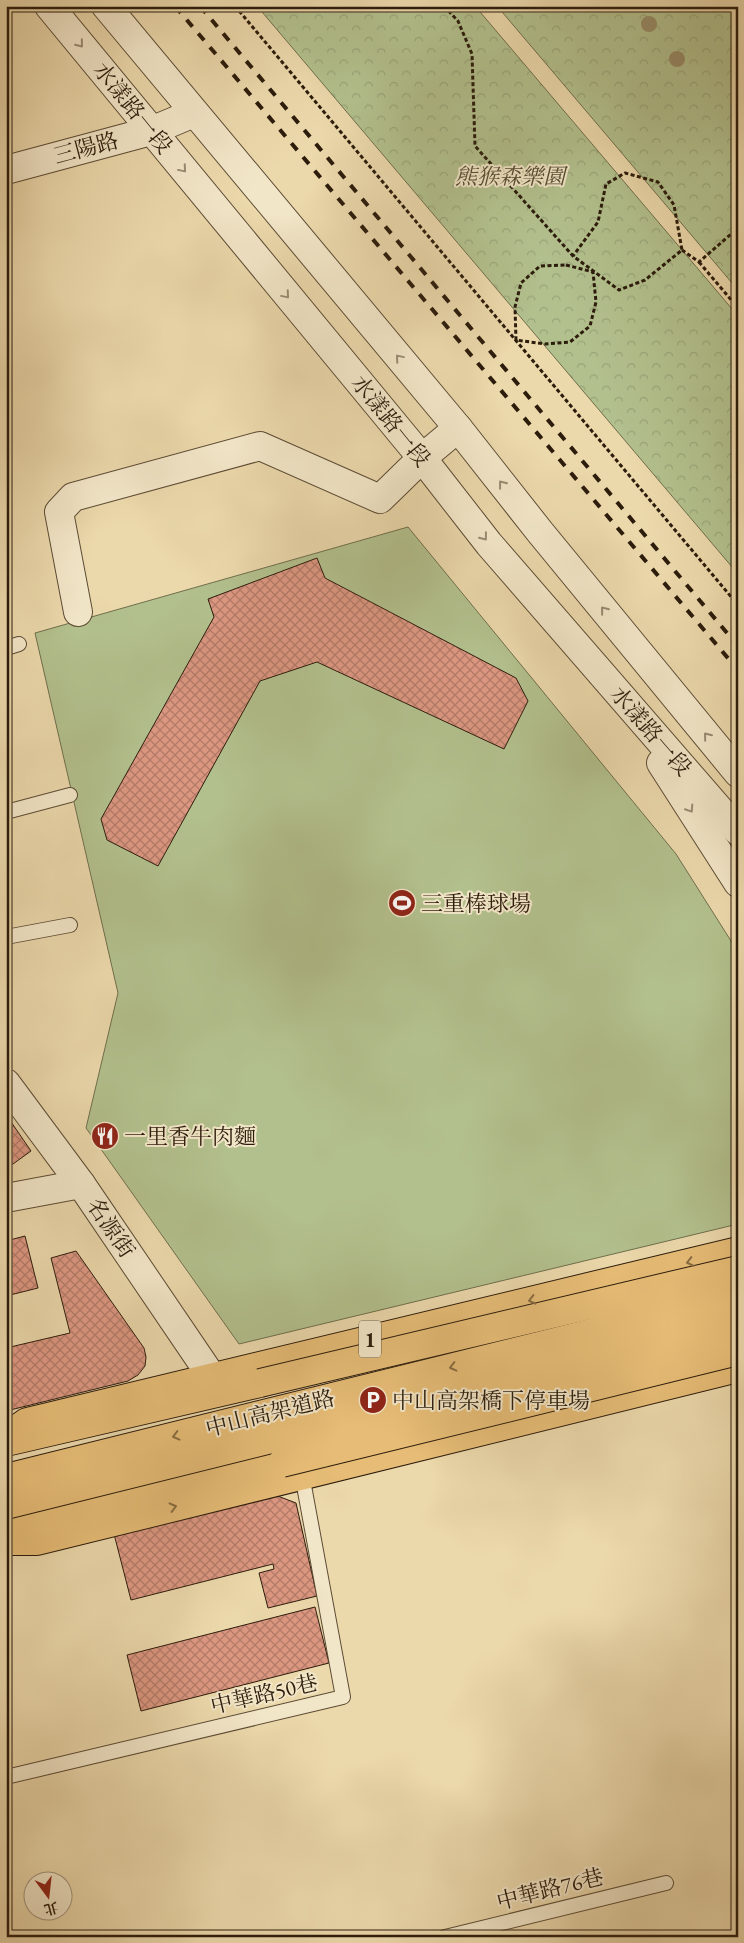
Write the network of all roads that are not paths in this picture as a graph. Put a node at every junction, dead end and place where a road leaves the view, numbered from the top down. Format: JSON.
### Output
{"nodes":[{"id":1,"x":49,"y":6,"type":"edge"},
{"id":2,"x":106,"y":6,"type":"edge"},
{"id":3,"x":194,"y":113,"type":"junction"},
{"id":4,"x":151,"y":131,"type":"junction"},
{"id":5,"x":6,"y":170,"type":"edge"},
{"id":6,"x":458,"y":428,"type":"junction"},
{"id":7,"x":422,"y":458,"type":"junction"},
{"id":8,"x":78,"y":612,"type":"dead end"},
{"id":9,"x":607,"y":680,"type":"junction"},
{"id":10,"x":738,"y":773,"type":"edge"},
{"id":11,"x":70,"y":795,"type":"dead end"},
{"id":12,"x":6,"y":812,"type":"edge"},
{"id":13,"x":738,"y":831,"type":"edge"},
{"id":14,"x":738,"y":883,"type":"edge"},
{"id":15,"x":70,"y":926,"type":"dead end"},
{"id":16,"x":6,"y":937,"type":"edge"},
{"id":17,"x":6,"y":1083,"type":"edge"},
{"id":18,"x":81,"y":1184,"type":"junction"},
{"id":19,"x":6,"y":1198,"type":"edge"},
{"id":20,"x":738,"y":1251,"type":"edge"},
{"id":21,"x":734,"y":1282,"type":"edge"},
{"id":22,"x":738,"y":1323,"type":"edge"},
{"id":23,"x":738,"y":1334,"type":"edge"},
{"id":24,"x":738,"y":1352,"type":"edge"},
{"id":25,"x":738,"y":1368,"type":"edge"},
{"id":26,"x":212,"y":1377,"type":"junction"},
{"id":27,"x":6,"y":1437,"type":"edge"},
{"id":28,"x":6,"y":1443,"type":"edge"},
{"id":29,"x":292,"y":1469,"type":"junction"},
{"id":30,"x":6,"y":1478,"type":"edge"},
{"id":31,"x":6,"y":1505,"type":"edge"},
{"id":32,"x":6,"y":1524,"type":"edge"},
{"id":33,"x":6,"y":1534,"type":"edge"},
{"id":34,"x":6,"y":1542,"type":"edge"},
{"id":35,"x":6,"y":1777,"type":"edge"},
{"id":36,"x":666,"y":1883,"type":"dead end"},
{"id":37,"x":445,"y":1937,"type":"edge"}],
"edges":[{"from":1,"to":4,"type":"street","name":"水漾路一段","one_way":true},
{"from":2,"to":3,"type":"street","name":"水漾路一段"},
{"from":3,"to":4,"type":"street","name":"三陽路"},
{"from":6,"to":3,"type":"street","name":"水漾路一段","one_way":true},
{"from":4,"to":5,"type":"street","name":"三陽路"},
{"from":4,"to":7,"type":"street","name":"水漾路一段","one_way":true},
{"from":6,"to":7,"type":"street"},
{"from":10,"to":6,"type":"street","name":"水漾路一段","one_way":true},
{"from":7,"to":8,"type":"street"},
{"from":7,"to":9,"type":"street","name":"水漾路一段","one_way":true},
{"from":9,"to":13,"type":"street","name":"水漾路一段"},
{"from":9,"to":14,"type":"street","one_way":true},
{"from":11,"to":12,"type":"lane"},
{"from":15,"to":16,"type":"lane"},
{"from":17,"to":18,"type":"street","name":"名源街"},
{"from":18,"to":19,"type":"street"},
{"from":18,"to":26,"type":"street","name":"名源街"},
{"from":20,"to":26,"type":"main road","number":"1","one_way":true},
{"from":21,"to":28,"type":"main road","number":"1","bridge":true},
{"from":21,"to":28,"type":"main road","number":"1"},
{"from":21,"to":30,"type":"main road","name":"中山高架道路","number":"1","one_way":true,"bridge":true},
{"from":22,"to":31,"type":"main road","name":"中山高架道路","bridge":true},
{"from":23,"to":32,"type":"main road"},
{"from":24,"to":29,"type":"main road","bridge":true},
{"from":25,"to":29,"type":"main road"},
{"from":26,"to":27,"type":"main road","number":"1"},
{"from":29,"to":33,"type":"main road"},
{"from":34,"to":29,"type":"main road","one_way":true},
{"from":29,"to":35,"type":"lane","name":"中華路50巷"},
{"from":36,"to":37,"type":"lane","name":"中華路76巷"}]}
